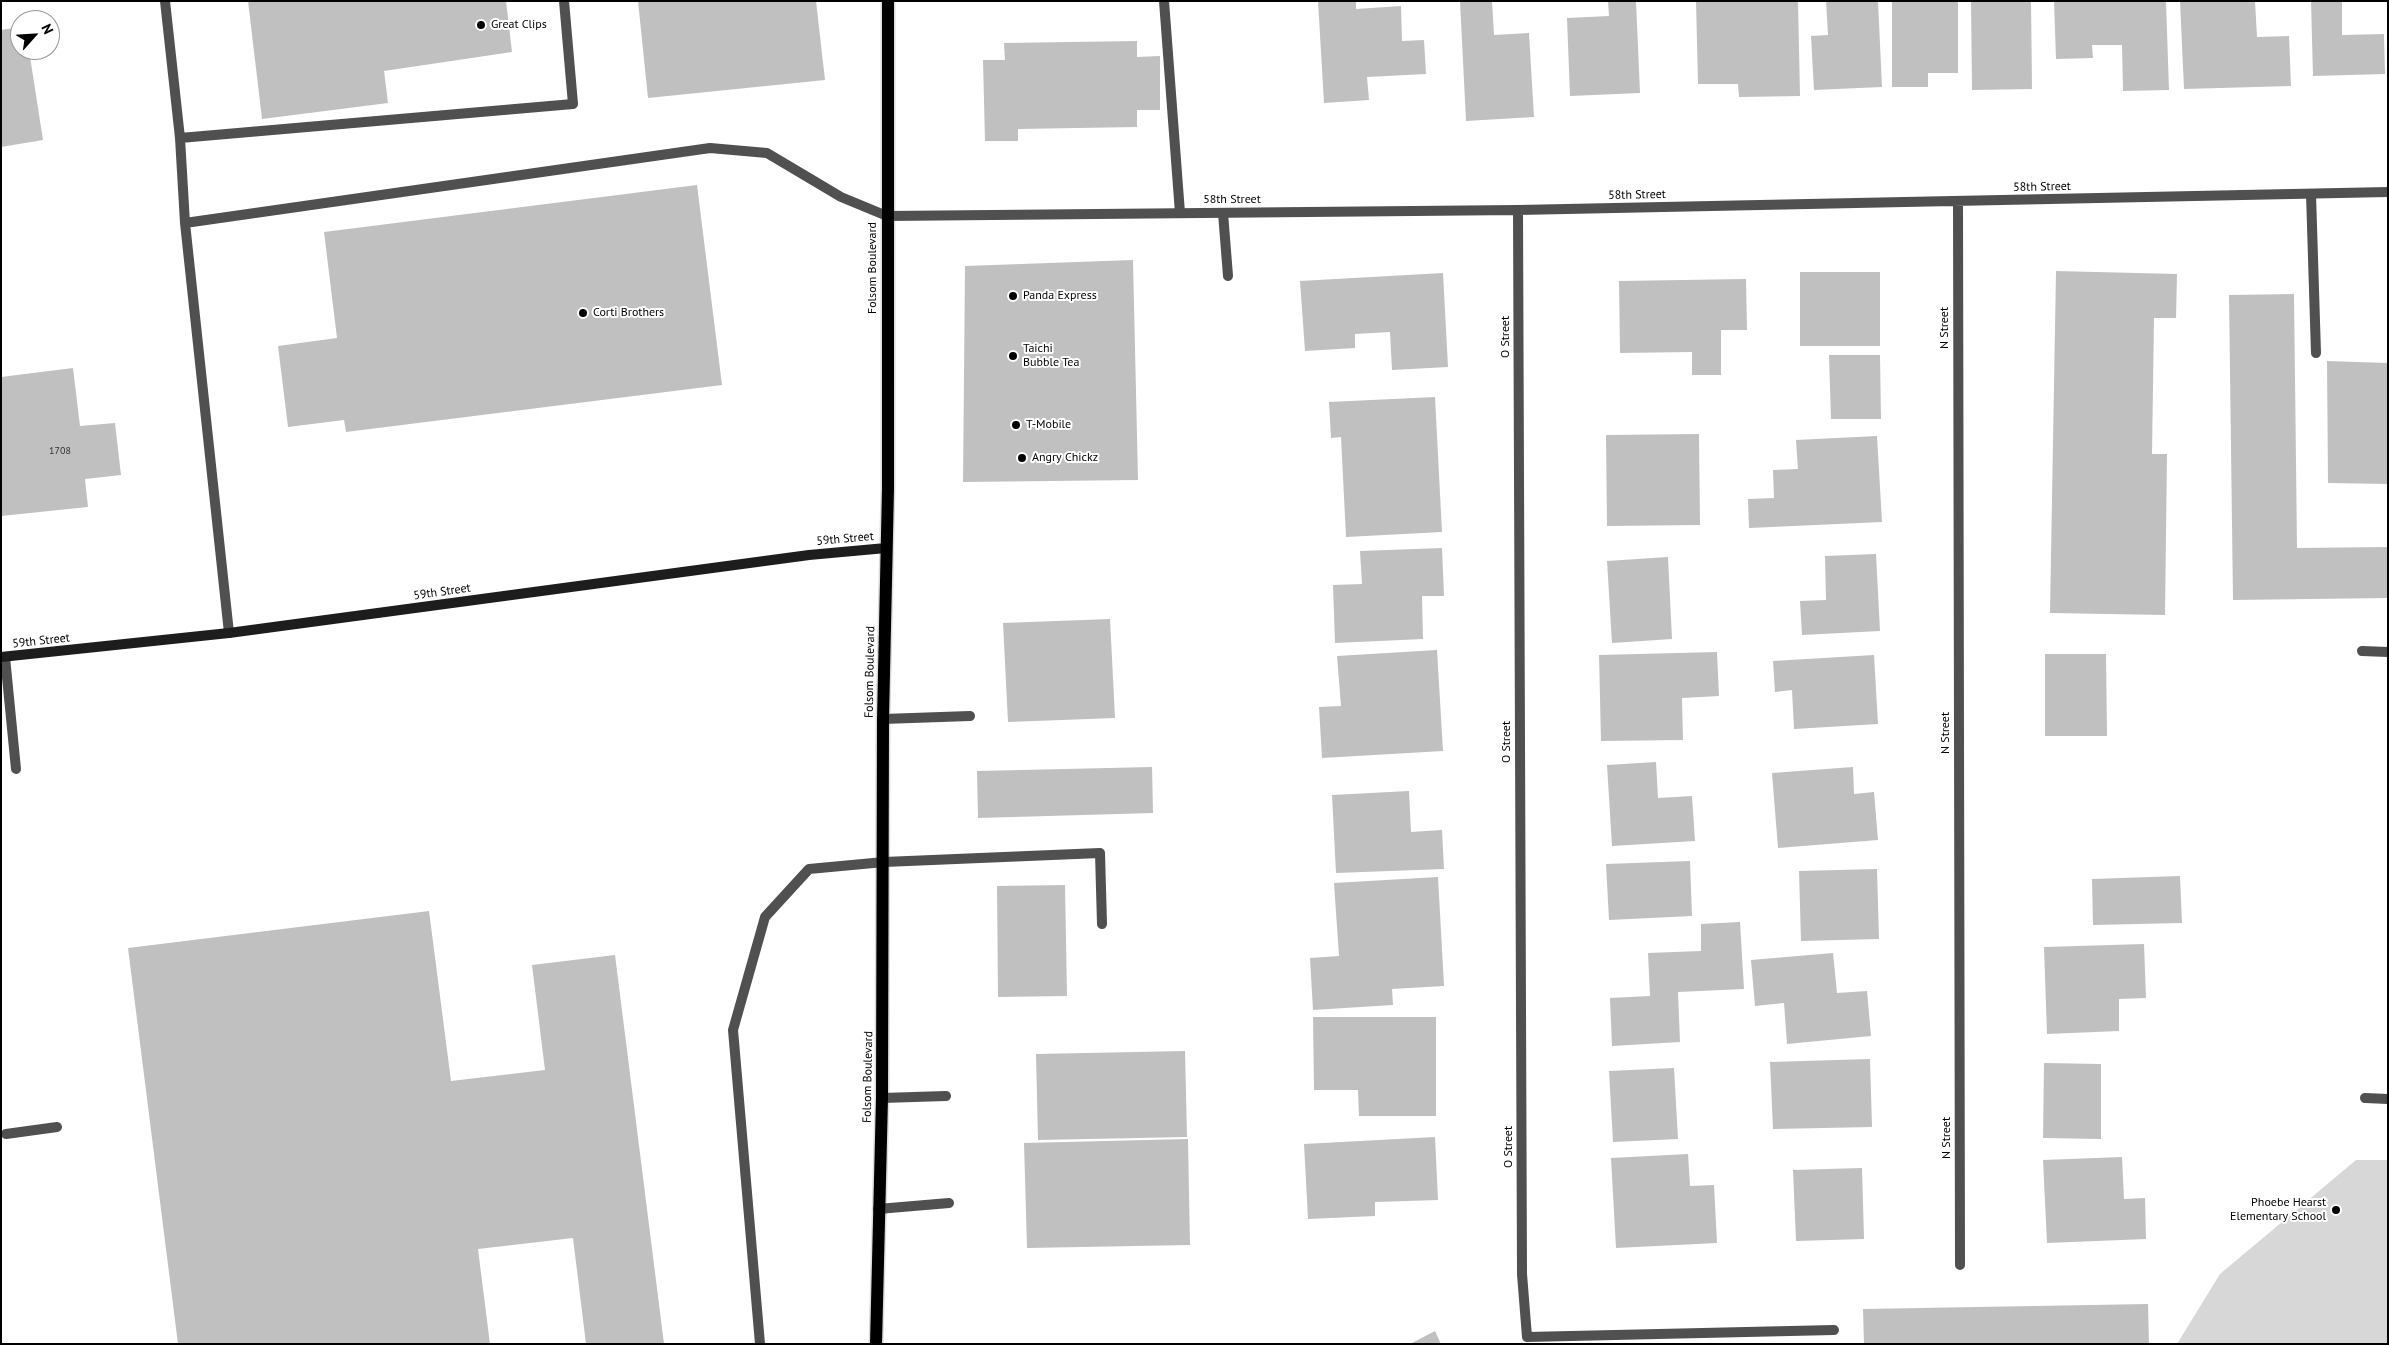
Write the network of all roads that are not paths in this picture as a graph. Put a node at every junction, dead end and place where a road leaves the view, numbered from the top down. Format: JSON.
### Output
{"nodes":[{"id":1,"x":165,"y":1,"type":"edge"},
{"id":2,"x":564,"y":1,"type":"edge"},
{"id":3,"x":888,"y":1,"type":"edge"},
{"id":4,"x":1164,"y":1,"type":"edge"},
{"id":5,"x":180,"y":138,"type":"junction"},
{"id":6,"x":2388,"y":192,"type":"edge"},
{"id":7,"x":2311,"y":194,"type":"junction"},
{"id":8,"x":1958,"y":201,"type":"junction"},
{"id":9,"x":1518,"y":210,"type":"junction"},
{"id":10,"x":1180,"y":213,"type":"junction"},
{"id":11,"x":1223,"y":213,"type":"junction"},
{"id":12,"x":886,"y":216,"type":"junction"},
{"id":13,"x":185,"y":223,"type":"junction"},
{"id":14,"x":1228,"y":276,"type":"dead end"},
{"id":15,"x":2316,"y":353,"type":"dead end"},
{"id":16,"x":886,"y":548,"type":"junction"},
{"id":17,"x":229,"y":634,"type":"junction"},
{"id":18,"x":2362,"y":651,"type":"dead end"},
{"id":19,"x":2388,"y":652,"type":"edge"},
{"id":20,"x":3,"y":657,"type":"edge"},
{"id":21,"x":970,"y":716,"type":"dead end"},
{"id":22,"x":883,"y":718,"type":"junction"},
{"id":23,"x":16,"y":769,"type":"dead end"},
{"id":24,"x":884,"y":862,"type":"junction"},
{"id":25,"x":1102,"y":924,"type":"dead end"},
{"id":26,"x":946,"y":1096,"type":"dead end"},
{"id":27,"x":882,"y":1098,"type":"junction"},
{"id":28,"x":2365,"y":1098,"type":"dead end"},
{"id":29,"x":2388,"y":1099,"type":"edge"},
{"id":30,"x":57,"y":1127,"type":"dead end"},
{"id":31,"x":6,"y":1134,"type":"dead end"},
{"id":32,"x":949,"y":1203,"type":"dead end"},
{"id":33,"x":878,"y":1209,"type":"junction"},
{"id":34,"x":1960,"y":1265,"type":"dead end"},
{"id":35,"x":1834,"y":1330,"type":"dead end"},
{"id":36,"x":760,"y":1344,"type":"edge"},
{"id":37,"x":876,"y":1344,"type":"edge"}],
"edges":[{"from":1,"to":5,"type":"street"},
{"from":2,"to":5,"type":"street"},
{"from":3,"to":12,"type":"main road","name":"Folsom Boulevard"},
{"from":4,"to":10,"type":"street"},
{"from":5,"to":13,"type":"street"},
{"from":6,"to":7,"type":"street","name":"58th Street"},
{"from":7,"to":8,"type":"street","name":"58th Street"},
{"from":7,"to":15,"type":"street"},
{"from":8,"to":9,"type":"street","name":"58th Street"},
{"from":8,"to":34,"type":"street","name":"N Street"},
{"from":9,"to":11,"type":"street","name":"58th Street"},
{"from":9,"to":35,"type":"street","name":"O Street"},
{"from":10,"to":11,"type":"street","name":"58th Street"},
{"from":10,"to":12,"type":"street","name":"58th Street"},
{"from":11,"to":14,"type":"street"},
{"from":12,"to":13,"type":"street"},
{"from":12,"to":16,"type":"main road","name":"Folsom Boulevard"},
{"from":13,"to":17,"type":"street"},
{"from":16,"to":17,"type":"street","name":"59th Street"},
{"from":16,"to":22,"type":"main road","name":"Folsom Boulevard"},
{"from":17,"to":20,"type":"street","name":"59th Street"},
{"from":18,"to":19,"type":"street"},
{"from":20,"to":23,"type":"street"},
{"from":21,"to":22,"type":"street"},
{"from":22,"to":24,"type":"main road","name":"Folsom Boulevard"},
{"from":24,"to":25,"type":"street"},
{"from":24,"to":27,"type":"main road","name":"Folsom Boulevard"},
{"from":24,"to":36,"type":"street"},
{"from":26,"to":27,"type":"street"},
{"from":27,"to":33,"type":"main road","name":"Folsom Boulevard"},
{"from":28,"to":29,"type":"street"},
{"from":30,"to":31,"type":"street"},
{"from":32,"to":33,"type":"street"},
{"from":33,"to":37,"type":"main road","name":"Folsom Boulevard"}]}
